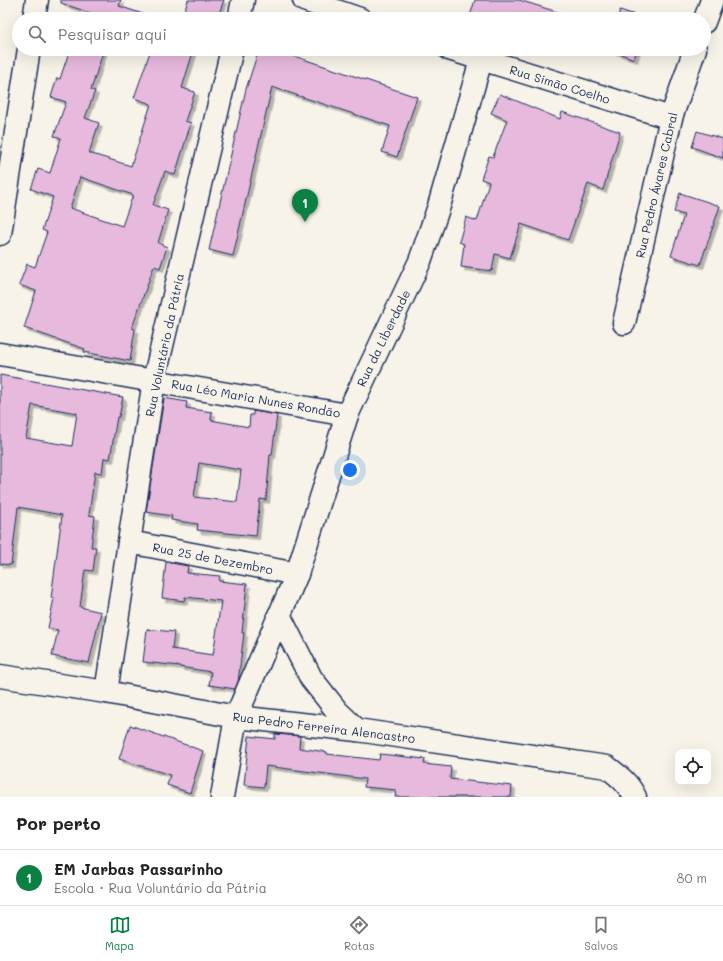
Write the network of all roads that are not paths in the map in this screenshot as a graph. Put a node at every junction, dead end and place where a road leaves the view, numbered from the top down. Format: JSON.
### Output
{"nodes":[{"id":1,"x":37,"y":0,"type":"edge"},
{"id":2,"x":243,"y":0,"type":"edge"},
{"id":3,"x":304,"y":0,"type":"edge"},
{"id":4,"x":712,"y":0,"type":"edge"},
{"id":5,"x":35,"y":12,"type":"edge"},
{"id":6,"x":240,"y":12,"type":"edge"},
{"id":7,"x":339,"y":12,"type":"edge"},
{"id":8,"x":708,"y":12,"type":"edge"},
{"id":9,"x":28,"y":56,"type":"edge"},
{"id":10,"x":230,"y":56,"type":"edge"},
{"id":11,"x":470,"y":56,"type":"edge"},
{"id":12,"x":693,"y":56,"type":"edge"},
{"id":13,"x":481,"y":60,"type":"junction"},
{"id":14,"x":671,"y":118,"type":"junction"},
{"id":15,"x":0,"y":234,"type":"edge"},
{"id":16,"x":624,"y":323,"type":"dead end"},
{"id":17,"x":0,"y":354,"type":"edge"},
{"id":18,"x":154,"y":380,"type":"junction"},
{"id":19,"x":347,"y":415,"type":"junction"},
{"id":20,"x":129,"y":542,"type":"junction"},
{"id":21,"x":297,"y":574,"type":"junction"},
{"id":22,"x":279,"y":615,"type":"junction"},
{"id":23,"x":0,"y":676,"type":"edge"},
{"id":24,"x":106,"y":692,"type":"junction"},
{"id":25,"x":236,"y":717,"type":"junction"},
{"id":26,"x":357,"y":730,"type":"junction"},
{"id":27,"x":222,"y":797,"type":"edge"},
{"id":28,"x":635,"y":797,"type":"edge"}],
"edges":[{"from":1,"to":5,"type":"street"},
{"from":2,"to":6,"type":"street"},
{"from":3,"to":7,"type":"street"},
{"from":4,"to":8,"type":"street"},
{"from":9,"to":15,"type":"street"},
{"from":10,"to":18,"type":"street","name":"Rua Voluntário da Pátria"},
{"from":11,"to":13,"type":"street","name":"Rua Simão Coelho"},
{"from":12,"to":14,"type":"street","name":"Rua Pedro Ávares Cabral"},
{"from":13,"to":14,"type":"street","name":"Rua Simão Coelho"},
{"from":13,"to":19,"type":"street","name":"Rua da Liberdade"},
{"from":14,"to":16,"type":"street","name":"Rua Pedro Ávares Cabral"},
{"from":17,"to":18,"type":"street","name":"Rua Léo Maria Nunes Rondão"},
{"from":18,"to":19,"type":"street","name":"Rua Léo Maria Nunes Rondão"},
{"from":18,"to":20,"type":"street","name":"Rua Voluntário da Pátria"},
{"from":19,"to":21,"type":"street","name":"Rua da Liberdade"},
{"from":20,"to":21,"type":"street","name":"Rua 25 de Dezembro"},
{"from":20,"to":24,"type":"street","name":"Rua Voluntário da Pátria"},
{"from":21,"to":22,"type":"street","name":"Rua da Liberdade"},
{"from":22,"to":25,"type":"street","name":"Rua da Liberdade"},
{"from":22,"to":26,"type":"street"},
{"from":23,"to":24,"type":"street","name":"Rua Pedro Ferreira Alencastro"},
{"from":24,"to":25,"type":"street","name":"Rua Pedro Ferreira Alencastro"},
{"from":25,"to":26,"type":"street","name":"Rua Pedro Ferreira Alencastro"},
{"from":25,"to":27,"type":"street","name":"Rua da Liberdade"},
{"from":26,"to":28,"type":"street","name":"Rua Pedro Ferreira Alencastro"}]}
